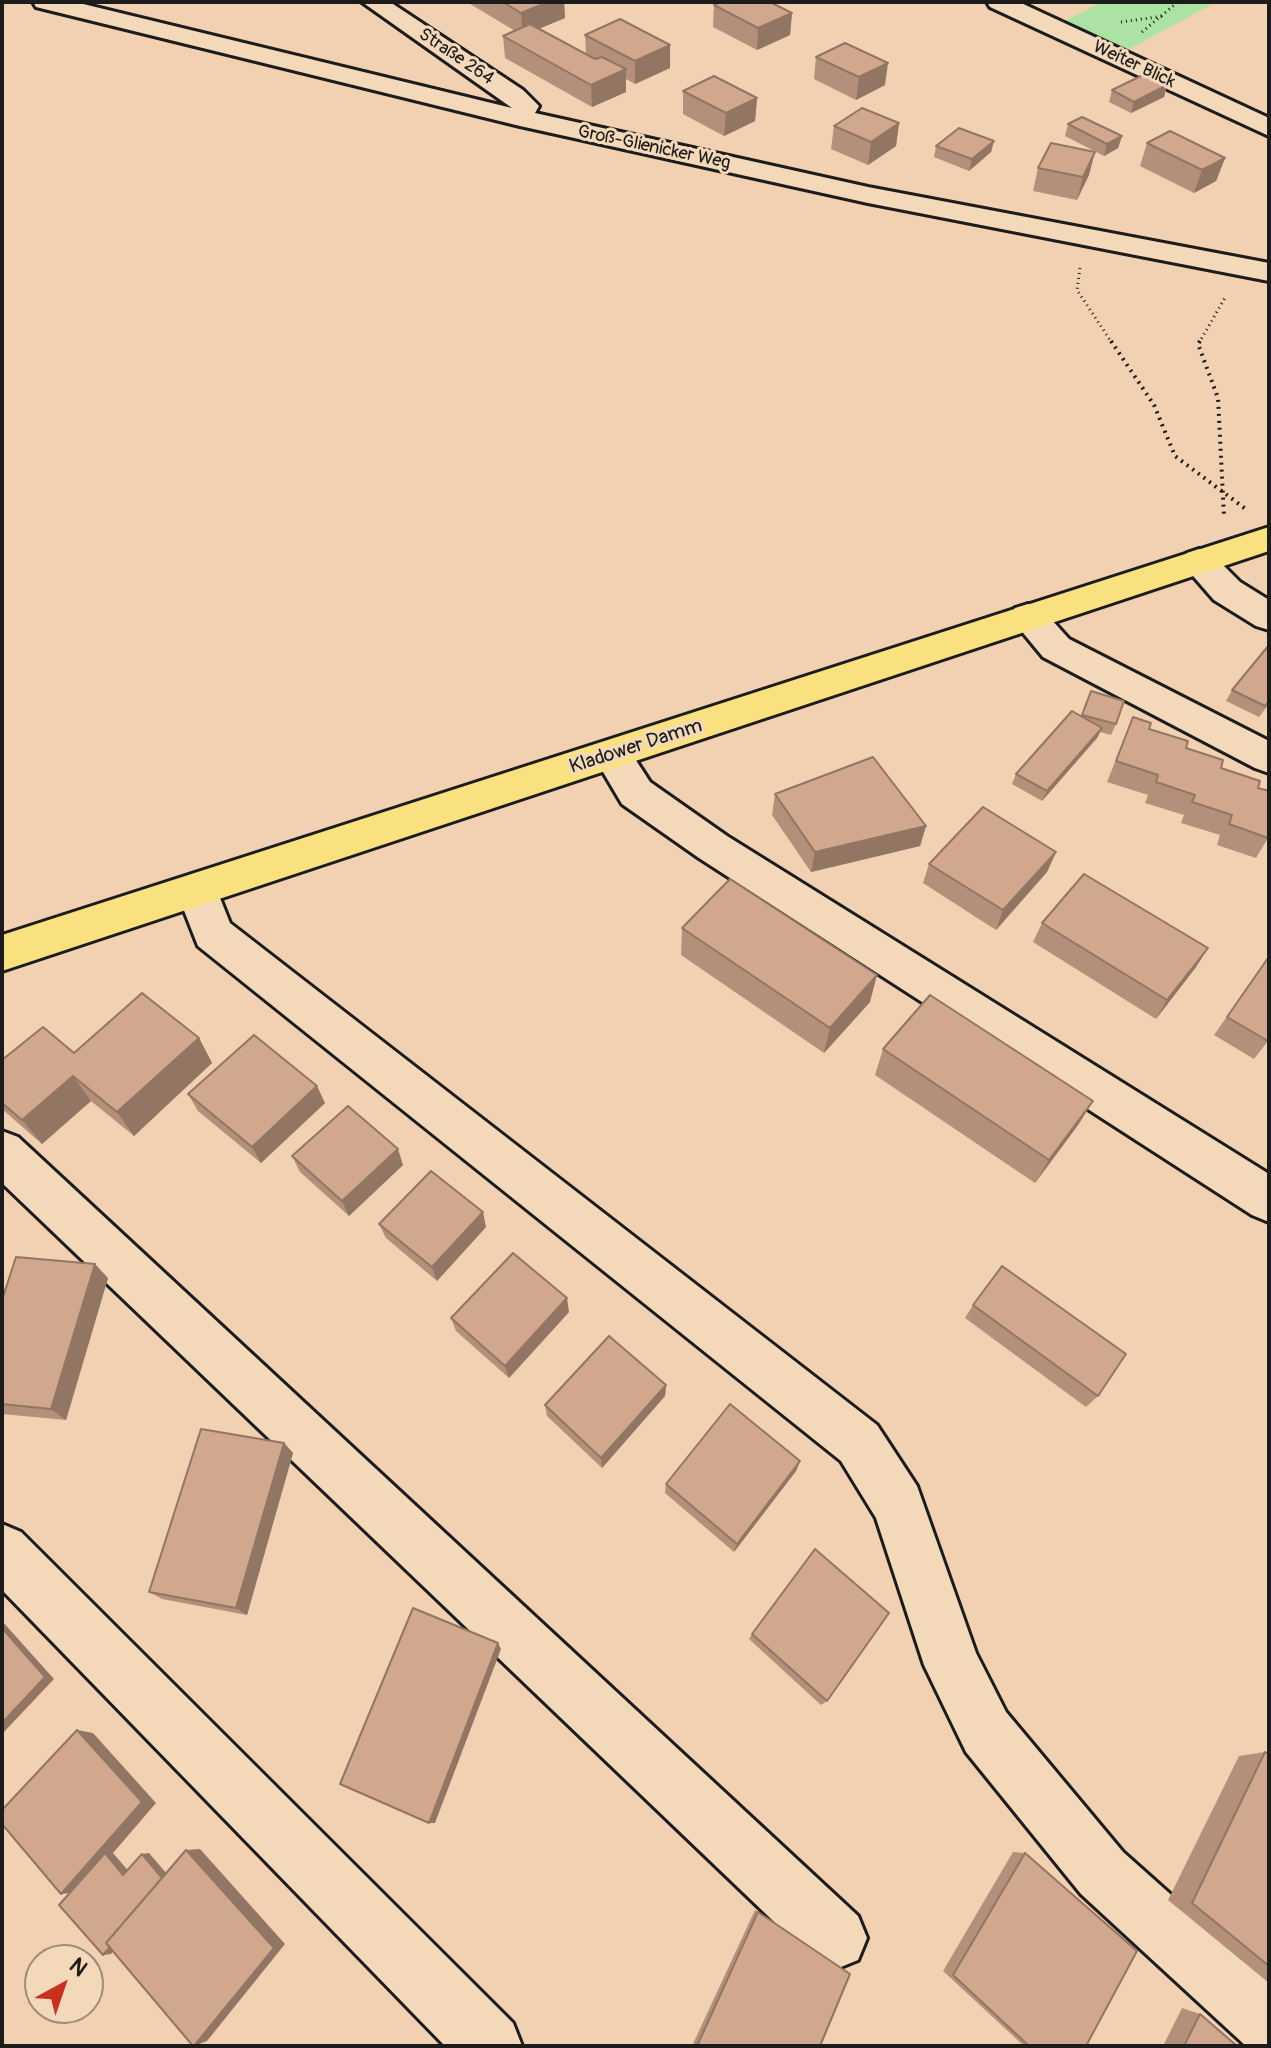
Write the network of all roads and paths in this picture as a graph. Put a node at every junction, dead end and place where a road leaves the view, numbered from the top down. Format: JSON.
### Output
{"nodes":[{"id":1,"x":45,"y":2,"type":"edge"},
{"id":2,"x":374,"y":2,"type":"edge"},
{"id":3,"x":999,"y":2,"type":"edge"},
{"id":4,"x":520,"y":118,"type":"junction"},
{"id":5,"x":1269,"y":128,"type":"edge"},
{"id":6,"x":1086,"y":236,"type":"junction"},
{"id":7,"x":1269,"y":245,"type":"edge"},
{"id":8,"x":1255,"y":270,"type":"edge"},
{"id":9,"x":1221,"y":490,"type":"junction"},
{"id":10,"x":1224,"y":523,"type":"dead end"},
{"id":11,"x":1261,"y":526,"type":"edge"},
{"id":12,"x":1199,"y":561,"type":"junction"},
{"id":13,"x":1028,"y":617,"type":"junction"},
{"id":14,"x":1269,"y":617,"type":"edge"},
{"id":15,"x":612,"y":755,"type":"junction"},
{"id":16,"x":1269,"y":758,"type":"edge"},
{"id":17,"x":197,"y":890,"type":"junction"},
{"id":18,"x":2,"y":953,"type":"edge"},
{"id":19,"x":2,"y":1152,"type":"edge"},
{"id":20,"x":1269,"y":1200,"type":"edge"},
{"id":21,"x":2,"y":1551,"type":"edge"},
{"id":22,"x":836,"y":1938,"type":"dead end"},
{"id":23,"x":1269,"y":2024,"type":"edge"},
{"id":24,"x":490,"y":2046,"type":"edge"}],
"edges":[{"from":1,"to":4,"type":"street","name":"Groß-Glienicker Weg"},
{"from":2,"to":4,"type":"street","name":"Straße 264"},
{"from":3,"to":5,"type":"street","name":"Weiter Blick"},
{"from":4,"to":6,"type":"street","name":"Groß-Glienicker Weg"},
{"from":6,"to":8,"type":"street","name":"Groß-Glienicker Weg"},
{"from":6,"to":9,"type":"path"},
{"from":7,"to":8,"type":"street"},
{"from":8,"to":9,"type":"path"},
{"from":9,"to":10,"type":"path"},
{"from":9,"to":11,"type":"path"},
{"from":11,"to":12,"type":"main road","name":"Kladower Damm"},
{"from":12,"to":13,"type":"main road","name":"Kladower Damm"},
{"from":12,"to":14,"type":"street"},
{"from":13,"to":15,"type":"main road","name":"Kladower Damm"},
{"from":13,"to":16,"type":"street"},
{"from":15,"to":17,"type":"main road","name":"Kladower Damm"},
{"from":15,"to":20,"type":"street"},
{"from":17,"to":18,"type":"main road","name":"Kladower Damm"},
{"from":17,"to":23,"type":"street"},
{"from":19,"to":22,"type":"street"},
{"from":21,"to":24,"type":"street"}]}
